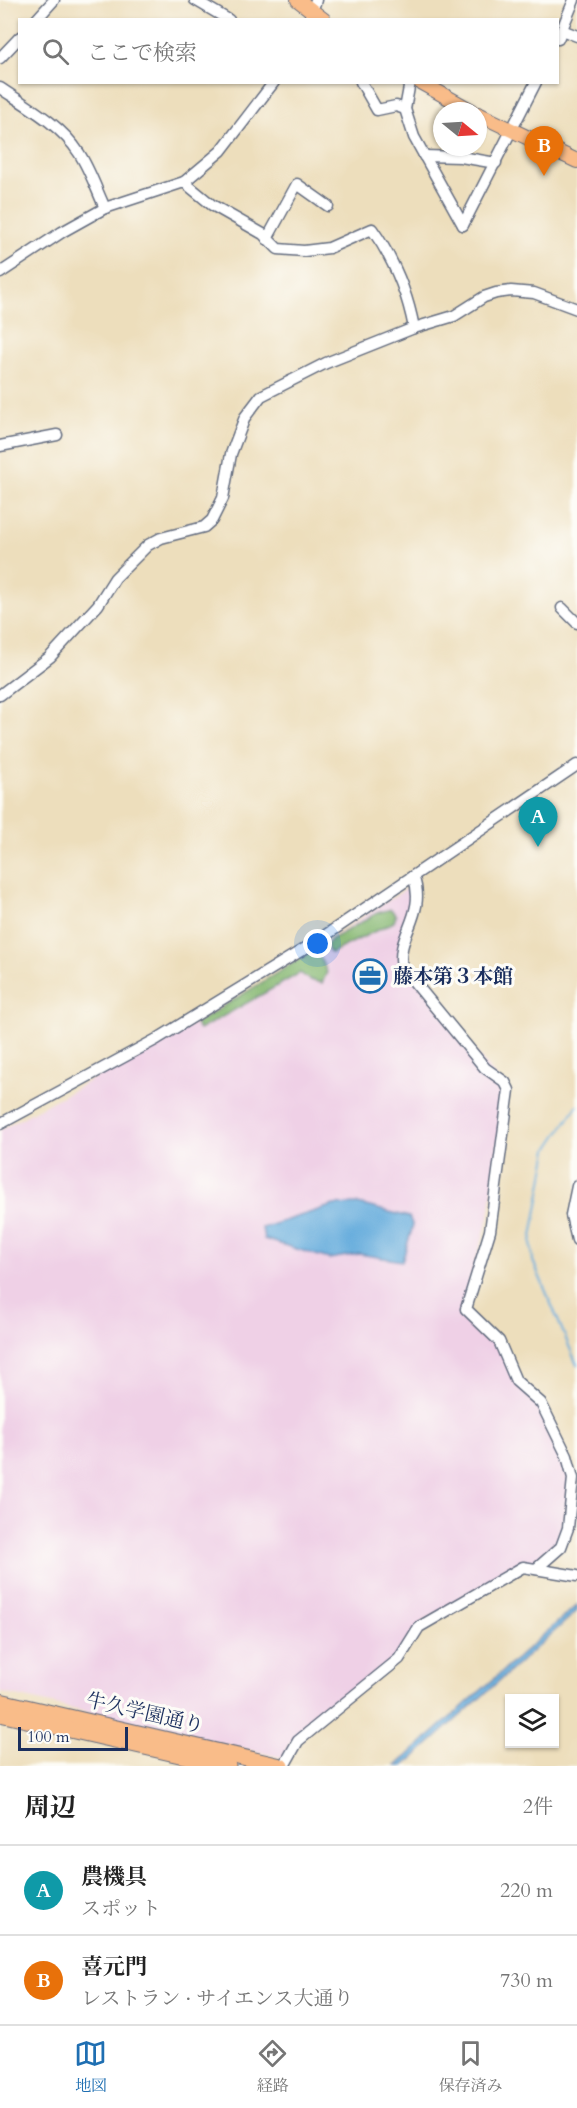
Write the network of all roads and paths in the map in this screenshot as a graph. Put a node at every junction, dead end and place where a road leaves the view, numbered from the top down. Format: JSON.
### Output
{"nodes":[{"id":1,"x":54,"y":0,"type":"edge"},
{"id":2,"x":195,"y":0,"type":"edge"},
{"id":3,"x":298,"y":0,"type":"edge"},
{"id":4,"x":574,"y":6,"type":"edge"},
{"id":5,"x":312,"y":10,"type":"edge"},
{"id":6,"x":38,"y":18,"type":"edge"},
{"id":7,"x":226,"y":18,"type":"edge"},
{"id":8,"x":560,"y":34,"type":"edge"},
{"id":9,"x":577,"y":36,"type":"edge"},
{"id":10,"x":18,"y":39,"type":"edge"},
{"id":11,"x":0,"y":58,"type":"edge"},
{"id":12,"x":272,"y":84,"type":"edge"},
{"id":13,"x":362,"y":84,"type":"edge"},
{"id":14,"x":410,"y":84,"type":"edge"},
{"id":15,"x":424,"y":84,"type":"edge"},
{"id":16,"x":535,"y":84,"type":"edge"},
{"id":17,"x":0,"y":87,"type":"edge"},
{"id":18,"x":456,"y":102,"type":"edge"},
{"id":19,"x":405,"y":109,"type":"junction"},
{"id":20,"x":487,"y":118,"type":"edge"},
{"id":21,"x":512,"y":131,"type":"junction"},
{"id":22,"x":424,"y":156,"type":"junction"},
{"id":23,"x":577,"y":161,"type":"edge"},
{"id":24,"x":496,"y":163,"type":"junction"},
{"id":25,"x":184,"y":182,"type":"junction"},
{"id":26,"x":328,"y":206,"type":"dead end"},
{"id":27,"x":105,"y":208,"type":"junction"},
{"id":28,"x":267,"y":239,"type":"junction"},
{"id":29,"x":0,"y":273,"type":"edge"},
{"id":30,"x":577,"y":309,"type":"edge"},
{"id":31,"x":414,"y":328,"type":"junction"},
{"id":32,"x":57,"y":435,"type":"dead end"},
{"id":33,"x":0,"y":446,"type":"edge"},
{"id":34,"x":562,"y":608,"type":"dead end"},
{"id":35,"x":577,"y":623,"type":"edge"},
{"id":36,"x":0,"y":694,"type":"edge"},
{"id":37,"x":577,"y":765,"type":"edge"},
{"id":38,"x":413,"y":876,"type":"junction"},
{"id":39,"x":0,"y":1124,"type":"edge"},
{"id":40,"x":577,"y":1186,"type":"edge"},
{"id":41,"x":577,"y":1240,"type":"edge"},
{"id":42,"x":536,"y":1569,"type":"junction"},
{"id":43,"x":577,"y":1576,"type":"edge"},
{"id":44,"x":0,"y":1701,"type":"edge"},
{"id":45,"x":0,"y":1714,"type":"edge"},
{"id":46,"x":228,"y":1766,"type":"edge"},
{"id":47,"x":283,"y":1766,"type":"edge"}],
"edges":[{"from":1,"to":6,"type":"street"},
{"from":2,"to":7,"type":"street"},
{"from":3,"to":5,"type":"main road"},
{"from":4,"to":8,"type":"street"},
{"from":8,"to":9,"type":"street"},
{"from":10,"to":11,"type":"street"},
{"from":12,"to":25,"type":"street"},
{"from":13,"to":19,"type":"street"},
{"from":14,"to":19,"type":"street"},
{"from":15,"to":18,"type":"main road"},
{"from":16,"to":21,"type":"street"},
{"from":17,"to":27,"type":"street"},
{"from":19,"to":22,"type":"street"},
{"from":20,"to":21,"type":"main road"},
{"from":21,"to":23,"type":"main road"},
{"from":21,"to":24,"type":"street"},
{"from":22,"to":24,"type":"street"},
{"from":22,"to":24,"type":"street"},
{"from":25,"to":27,"type":"street"},
{"from":25,"to":28,"type":"street"},
{"from":26,"to":28,"type":"street"},
{"from":27,"to":29,"type":"street"},
{"from":28,"to":31,"type":"street"},
{"from":30,"to":31,"type":"street"},
{"from":31,"to":36,"type":"street"},
{"from":32,"to":33,"type":"street"},
{"from":34,"to":35,"type":"street"},
{"from":37,"to":38,"type":"street"},
{"from":38,"to":39,"type":"street"},
{"from":38,"to":42,"type":"street"},
{"from":40,"to":41,"type":"street"},
{"from":42,"to":43,"type":"street"},
{"from":42,"to":47,"type":"street"},
{"from":44,"to":47,"type":"highway","name":"牛久学園通り"},
{"from":45,"to":46,"type":"highway","name":"牛久学園通り"}]}
